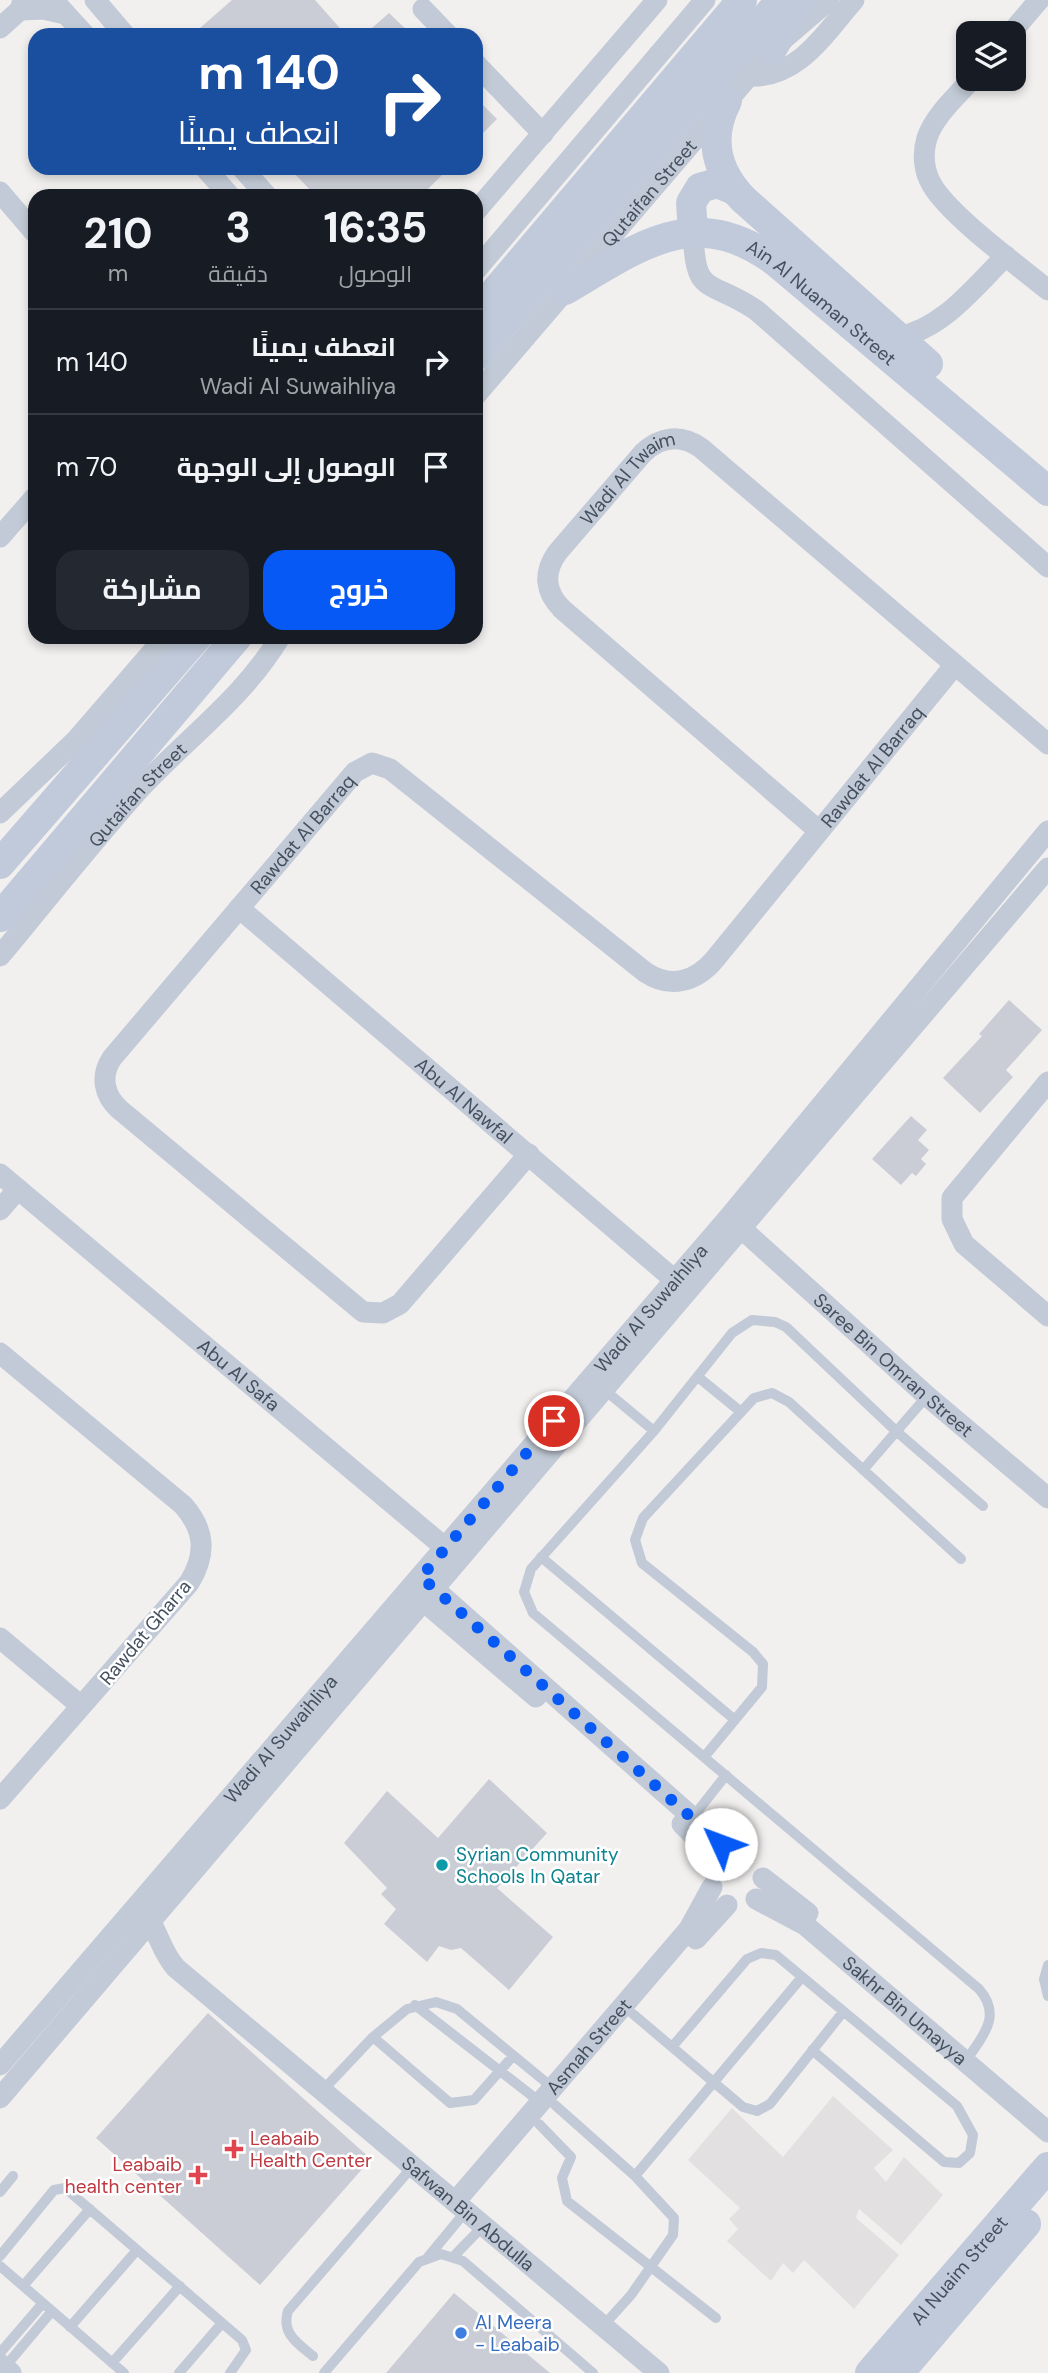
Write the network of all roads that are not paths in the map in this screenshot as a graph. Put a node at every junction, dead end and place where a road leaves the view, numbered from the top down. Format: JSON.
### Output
{"nodes":[{"id":1,"x":95,"y":0,"type":"edge"},
{"id":2,"x":657,"y":0,"type":"edge"},
{"id":3,"x":705,"y":0,"type":"edge"},
{"id":4,"x":742,"y":0,"type":"edge"},
{"id":5,"x":781,"y":0,"type":"edge"},
{"id":6,"x":800,"y":0,"type":"edge"},
{"id":7,"x":828,"y":0,"type":"edge"},
{"id":8,"x":854,"y":0,"type":"edge"},
{"id":9,"x":1040,"y":0,"type":"edge"},
{"id":10,"x":21,"y":5,"type":"edge"},
{"id":11,"x":60,"y":7,"type":"edge"},
{"id":12,"x":432,"y":8,"type":"edge"},
{"id":13,"x":1022,"y":21,"type":"edge"},
{"id":14,"x":0,"y":28,"type":"edge"},
{"id":15,"x":79,"y":28,"type":"edge"},
{"id":16,"x":119,"y":28,"type":"edge"},
{"id":17,"x":444,"y":28,"type":"edge"},
{"id":18,"x":772,"y":49,"type":"junction"},
{"id":19,"x":483,"y":71,"type":"edge"},
{"id":20,"x":749,"y":76,"type":"junction"},
{"id":21,"x":962,"y":91,"type":"edge"},
{"id":22,"x":727,"y":101,"type":"junction"},
{"id":23,"x":543,"y":134,"type":"junction"},
{"id":24,"x":522,"y":159,"type":"junction"},
{"id":25,"x":211,"y":175,"type":"edge"},
{"id":26,"x":248,"y":175,"type":"edge"},
{"id":27,"x":549,"y":184,"type":"junction"},
{"id":28,"x":224,"y":189,"type":"edge"},
{"id":29,"x":261,"y":189,"type":"edge"},
{"id":30,"x":734,"y":190,"type":"junction"},
{"id":31,"x":0,"y":192,"type":"edge"},
{"id":32,"x":483,"y":203,"type":"edge"},
{"id":33,"x":28,"y":225,"type":"edge"},
{"id":34,"x":693,"y":232,"type":"junction"},
{"id":35,"x":1006,"y":256,"type":"junction"},
{"id":36,"x":483,"y":262,"type":"edge"},
{"id":37,"x":1048,"y":289,"type":"edge"},
{"id":38,"x":565,"y":290,"type":"junction"},
{"id":39,"x":483,"y":306,"type":"edge"},
{"id":40,"x":941,"y":319,"type":"junction"},
{"id":41,"x":898,"y":337,"type":"junction"},
{"id":42,"x":483,"y":348,"type":"edge"},
{"id":43,"x":931,"y":366,"type":"junction"},
{"id":44,"x":483,"y":387,"type":"edge"},
{"id":45,"x":1048,"y":467,"type":"edge"},
{"id":46,"x":1048,"y":491,"type":"edge"},
{"id":47,"x":28,"y":505,"type":"edge"},
{"id":48,"x":0,"y":537,"type":"edge"},
{"id":49,"x":1048,"y":567,"type":"edge"},
{"id":50,"x":159,"y":644,"type":"edge"},
{"id":51,"x":191,"y":644,"type":"edge"},
{"id":52,"x":231,"y":644,"type":"edge"},
{"id":53,"x":245,"y":644,"type":"edge"},
{"id":54,"x":276,"y":644,"type":"edge"},
{"id":55,"x":954,"y":666,"type":"junction"},
{"id":56,"x":207,"y":672,"type":"junction"},
{"id":57,"x":1048,"y":744,"type":"edge"},
{"id":58,"x":0,"y":813,"type":"edge"},
{"id":59,"x":28,"y":831,"type":"junction"},
{"id":60,"x":819,"y":831,"type":"junction"},
{"id":61,"x":1048,"y":831,"type":"edge"},
{"id":62,"x":0,"y":850,"type":"edge"},
{"id":63,"x":0,"y":864,"type":"edge"},
{"id":64,"x":1048,"y":868,"type":"edge"},
{"id":65,"x":239,"y":908,"type":"junction"},
{"id":66,"x":0,"y":917,"type":"edge"},
{"id":67,"x":0,"y":956,"type":"edge"},
{"id":68,"x":1048,"y":1082,"type":"edge"},
{"id":69,"x":529,"y":1154,"type":"junction"},
{"id":70,"x":0,"y":1174,"type":"edge"},
{"id":71,"x":18,"y":1189,"type":"junction"},
{"id":72,"x":0,"y":1210,"type":"edge"},
{"id":73,"x":735,"y":1223,"type":"junction"},
{"id":74,"x":681,"y":1286,"type":"junction"},
{"id":75,"x":1048,"y":1316,"type":"edge"},
{"id":76,"x":0,"y":1353,"type":"edge"},
{"id":77,"x":698,"y":1377,"type":"junction"},
{"id":78,"x":597,"y":1384,"type":"junction"},
{"id":79,"x":927,"y":1396,"type":"junction"},
{"id":80,"x":741,"y":1412,"type":"junction"},
{"id":81,"x":653,"y":1430,"type":"junction"},
{"id":82,"x":896,"y":1431,"type":"junction"},
{"id":83,"x":863,"y":1469,"type":"junction"},
{"id":84,"x":1048,"y":1498,"type":"edge"},
{"id":85,"x":984,"y":1506,"type":"dead end"},
{"id":86,"x":452,"y":1554,"type":"junction"},
{"id":87,"x":541,"y":1557,"type":"junction"},
{"id":88,"x":961,"y":1559,"type":"dead end"},
{"id":89,"x":422,"y":1589,"type":"junction"},
{"id":90,"x":0,"y":1638,"type":"edge"},
{"id":91,"x":81,"y":1706,"type":"junction"},
{"id":92,"x":735,"y":1720,"type":"junction"},
{"id":93,"x":705,"y":1756,"type":"junction"},
{"id":94,"x":726,"y":1775,"type":"junction"},
{"id":95,"x":0,"y":1799,"type":"edge"},
{"id":96,"x":693,"y":1817,"type":"junction"},
{"id":97,"x":736,"y":1856,"type":"junction"},
{"id":98,"x":714,"y":1878,"type":"junction"},
{"id":99,"x":763,"y":1878,"type":"junction"},
{"id":100,"x":756,"y":1899,"type":"junction"},
{"id":101,"x":727,"y":1905,"type":"junction"},
{"id":102,"x":143,"y":1914,"type":"junction"},
{"id":103,"x":1048,"y":1965,"type":"edge"},
{"id":104,"x":802,"y":1977,"type":"junction"},
{"id":105,"x":1048,"y":1996,"type":"edge"},
{"id":106,"x":415,"y":2005,"type":"junction"},
{"id":107,"x":844,"y":2012,"type":"junction"},
{"id":108,"x":633,"y":2014,"type":"junction"},
{"id":109,"x":373,"y":2037,"type":"junction"},
{"id":110,"x":672,"y":2047,"type":"junction"},
{"id":111,"x":812,"y":2050,"type":"junction"},
{"id":112,"x":972,"y":2052,"type":"junction"},
{"id":113,"x":513,"y":2056,"type":"junction"},
{"id":114,"x":0,"y":2065,"type":"edge"},
{"id":115,"x":502,"y":2070,"type":"junction"},
{"id":116,"x":713,"y":2082,"type":"junction"},
{"id":117,"x":323,"y":2090,"type":"junction"},
{"id":118,"x":0,"y":2098,"type":"edge"},
{"id":119,"x":549,"y":2099,"type":"junction"},
{"id":120,"x":1048,"y":2115,"type":"edge"},
{"id":121,"x":539,"y":2124,"type":"junction"},
{"id":122,"x":1048,"y":2132,"type":"edge"},
{"id":123,"x":412,"y":2166,"type":"junction"},
{"id":124,"x":1048,"y":2167,"type":"edge"},
{"id":125,"x":13,"y":2176,"type":"dead end"},
{"id":126,"x":635,"y":2176,"type":"junction"},
{"id":127,"x":0,"y":2192,"type":"edge"},
{"id":128,"x":1048,"y":2198,"type":"edge"},
{"id":129,"x":461,"y":2206,"type":"junction"},
{"id":130,"x":90,"y":2209,"type":"junction"},
{"id":131,"x":483,"y":2226,"type":"junction"},
{"id":132,"x":137,"y":2250,"type":"junction"},
{"id":133,"x":0,"y":2256,"type":"edge"},
{"id":134,"x":454,"y":2256,"type":"junction"},
{"id":135,"x":428,"y":2257,"type":"junction"},
{"id":136,"x":0,"y":2266,"type":"edge"},
{"id":137,"x":649,"y":2266,"type":"junction"},
{"id":138,"x":23,"y":2286,"type":"junction"},
{"id":139,"x":180,"y":2286,"type":"junction"},
{"id":140,"x":43,"y":2303,"type":"junction"},
{"id":141,"x":52,"y":2311,"type":"junction"},
{"id":142,"x":716,"y":2318,"type":"dead end"},
{"id":143,"x":222,"y":2323,"type":"junction"},
{"id":144,"x":70,"y":2326,"type":"junction"},
{"id":145,"x":603,"y":2326,"type":"junction"},
{"id":146,"x":313,"y":2356,"type":"dead end"},
{"id":147,"x":112,"y":2363,"type":"junction"},
{"id":148,"x":4,"y":2364,"type":"edge"},
{"id":149,"x":124,"y":2373,"type":"edge"},
{"id":150,"x":179,"y":2373,"type":"edge"},
{"id":151,"x":230,"y":2373,"type":"edge"},
{"id":152,"x":324,"y":2373,"type":"edge"},
{"id":153,"x":593,"y":2373,"type":"edge"},
{"id":154,"x":659,"y":2373,"type":"edge"},
{"id":155,"x":870,"y":2373,"type":"edge"},
{"id":156,"x":899,"y":2373,"type":"edge"}],
"edges":[{"from":1,"to":16,"type":"street"},
{"from":2,"to":23,"type":"street"},
{"from":3,"to":27,"type":"street"},
{"from":4,"to":39,"type":"street"},
{"from":5,"to":42,"type":"street","name":"Qutaifan Street"},
{"from":6,"to":18,"type":"street"},
{"from":7,"to":18,"type":"street","name":"Qutaifan Street"},
{"from":8,"to":20,"type":"street"},
{"from":9,"to":13,"type":"street"},
{"from":10,"to":11,"type":"street"},
{"from":10,"to":14,"type":"street"},
{"from":11,"to":15,"type":"street"},
{"from":12,"to":17,"type":"street"},
{"from":18,"to":20,"type":"street","name":"Qutaifan Street"},
{"from":19,"to":23,"type":"street"},
{"from":20,"to":22,"type":"street","name":"Qutaifan Street"},
{"from":21,"to":35,"type":"street"},
{"from":22,"to":30,"type":"street","name":"Ain Al Nuaman Street"},
{"from":22,"to":38,"type":"street","name":"Qutaifan Street"},
{"from":23,"to":24,"type":"street"},
{"from":24,"to":27,"type":"street"},
{"from":24,"to":32,"type":"street"},
{"from":25,"to":28,"type":"street"},
{"from":26,"to":29,"type":"street"},
{"from":27,"to":36,"type":"street"},
{"from":30,"to":34,"type":"street"},
{"from":30,"to":41,"type":"street","name":"Ain Al Nuaman Street"},
{"from":31,"to":33,"type":"street"},
{"from":34,"to":38,"type":"street","name":"Ain Al Nuaman Street"},
{"from":34,"to":46,"type":"street","name":"Ain Al Nuaman Street"},
{"from":34,"to":49,"type":"street"},
{"from":35,"to":37,"type":"street"},
{"from":35,"to":40,"type":"street"},
{"from":38,"to":44,"type":"street","name":"Qutaifan Street"},
{"from":40,"to":41,"type":"street"},
{"from":40,"to":43,"type":"street"},
{"from":41,"to":43,"type":"street","name":"Ain Al Nuaman Street"},
{"from":43,"to":45,"type":"street","name":"Ain Al Nuaman Street"},
{"from":47,"to":48,"type":"street"},
{"from":50,"to":58,"type":"street"},
{"from":51,"to":59,"type":"street"},
{"from":52,"to":56,"type":"street","name":"Qutaifan Street"},
{"from":53,"to":56,"type":"street"},
{"from":54,"to":67,"type":"street","name":"Qutaifan Street"},
{"from":55,"to":57,"type":"street","name":"Wadi Al Twaim"},
{"from":55,"to":60,"type":"street","name":"Rawdat Al Barraq"},
{"from":55,"to":60,"type":"street","name":"Wadi Al Twaim"},
{"from":56,"to":66,"type":"street","name":"Qutaifan Street"},
{"from":59,"to":62,"type":"street"},
{"from":59,"to":63,"type":"street"},
{"from":60,"to":65,"type":"street","name":"Rawdat Al Barraq"},
{"from":61,"to":73,"type":"street","name":"Wadi Al Suwaihliya"},
{"from":64,"to":73,"type":"street","name":"Wadi Al Suwaihliya"},
{"from":65,"to":69,"type":"street","name":"Abu Al Nawfal"},
{"from":65,"to":69,"type":"street","name":"Rawdat Al Barraq"},
{"from":68,"to":75,"type":"street"},
{"from":69,"to":74,"type":"street","name":"Abu Al Nawfal"},
{"from":70,"to":71,"type":"street","name":"Abu Al Safa"},
{"from":71,"to":72,"type":"street"},
{"from":71,"to":86,"type":"street","name":"Abu Al Safa"},
{"from":73,"to":74,"type":"street","name":"Wadi Al Suwaihliya"},
{"from":73,"to":79,"type":"street","name":"Saree Bin Omran Street"},
{"from":74,"to":78,"type":"street","name":"Wadi Al Suwaihliya"},
{"from":76,"to":91,"type":"street","name":"Rawdat Gharra"},
{"from":77,"to":80,"type":"lane"},
{"from":77,"to":81,"type":"lane"},
{"from":77,"to":82,"type":"lane"},
{"from":78,"to":81,"type":"lane"},
{"from":78,"to":86,"type":"street","name":"Wadi Al Suwaihliya"},
{"from":79,"to":82,"type":"lane"},
{"from":79,"to":84,"type":"street","name":"Saree Bin Omran Street"},
{"from":80,"to":83,"type":"lane"},
{"from":80,"to":92,"type":"lane"},
{"from":81,"to":87,"type":"lane"},
{"from":82,"to":83,"type":"lane"},
{"from":82,"to":85,"type":"lane"},
{"from":83,"to":88,"type":"lane"},
{"from":86,"to":89,"type":"street","name":"Wadi Al Suwaihliya"},
{"from":87,"to":92,"type":"lane"},
{"from":87,"to":93,"type":"lane"},
{"from":89,"to":96,"type":"street"},
{"from":89,"to":98,"type":"street"},
{"from":89,"to":102,"type":"street","name":"Wadi Al Suwaihliya"},
{"from":90,"to":91,"type":"street"},
{"from":91,"to":95,"type":"street","name":"Rawdat Gharra"},
{"from":92,"to":93,"type":"lane"},
{"from":93,"to":94,"type":"lane"},
{"from":94,"to":96,"type":"lane"},
{"from":94,"to":112,"type":"lane"},
{"from":96,"to":97,"type":"street"},
{"from":97,"to":98,"type":"street"},
{"from":97,"to":99,"type":"street"},
{"from":98,"to":101,"type":"street"},
{"from":98,"to":119,"type":"street","name":"Asmah Street"},
{"from":99,"to":100,"type":"street"},
{"from":99,"to":112,"type":"street","name":"Sakhr Bin Umayya"},
{"from":100,"to":101,"type":"street"},
{"from":100,"to":122,"type":"street","name":"Sakhr Bin Umayya"},
{"from":101,"to":108,"type":"street","name":"Asmah Street"},
{"from":102,"to":114,"type":"street","name":"Wadi Al Suwaihliya"},
{"from":102,"to":117,"type":"street","name":"Safwan Bin Abdulla"},
{"from":102,"to":118,"type":"street","name":"Wadi Al Suwaihliya"},
{"from":103,"to":105,"type":"lane"},
{"from":104,"to":107,"type":"lane"},
{"from":104,"to":110,"type":"lane"},
{"from":104,"to":116,"type":"lane"},
{"from":106,"to":109,"type":"lane"},
{"from":106,"to":113,"type":"lane"},
{"from":106,"to":115,"type":"lane"},
{"from":107,"to":111,"type":"lane"},
{"from":107,"to":111,"type":"lane"},
{"from":108,"to":110,"type":"lane"},
{"from":108,"to":119,"type":"street","name":"Asmah Street"},
{"from":109,"to":115,"type":"lane"},
{"from":109,"to":117,"type":"lane"},
{"from":110,"to":116,"type":"lane"},
{"from":111,"to":116,"type":"lane"},
{"from":112,"to":120,"type":"street","name":"Sakhr Bin Umayya"},
{"from":113,"to":115,"type":"lane"},
{"from":113,"to":119,"type":"lane"},
{"from":115,"to":119,"type":"lane"},
{"from":116,"to":126,"type":"lane"},
{"from":117,"to":123,"type":"street","name":"Safwan Bin Abdulla"},
{"from":119,"to":121,"type":"street","name":"Asmah Street"},
{"from":119,"to":126,"type":"lane"},
{"from":119,"to":129,"type":"street","name":"Asmah Street"},
{"from":121,"to":129,"type":"street","name":"Asmah Street"},
{"from":121,"to":137,"type":"lane"},
{"from":123,"to":129,"type":"street","name":"Safwan Bin Abdulla"},
{"from":123,"to":146,"type":"lane"},
{"from":124,"to":155,"type":"street","name":"Al Nuaim Street"},
{"from":125,"to":127,"type":"lane"},
{"from":126,"to":137,"type":"lane"},
{"from":128,"to":156,"type":"street","name":"Al Nuaim Street"},
{"from":129,"to":131,"type":"street","name":"Safwan Bin Abdulla"},
{"from":129,"to":135,"type":"lane"},
{"from":130,"to":132,"type":"lane"},
{"from":130,"to":133,"type":"lane"},
{"from":130,"to":138,"type":"lane"},
{"from":131,"to":134,"type":"lane"},
{"from":131,"to":145,"type":"street","name":"Safwan Bin Abdulla"},
{"from":132,"to":139,"type":"lane"},
{"from":132,"to":144,"type":"lane"},
{"from":134,"to":135,"type":"lane"},
{"from":134,"to":153,"type":"lane"},
{"from":135,"to":152,"type":"lane"},
{"from":136,"to":138,"type":"lane"},
{"from":137,"to":142,"type":"lane"},
{"from":137,"to":145,"type":"lane"},
{"from":138,"to":140,"type":"lane"},
{"from":139,"to":143,"type":"lane"},
{"from":139,"to":147,"type":"lane"},
{"from":140,"to":141,"type":"lane"},
{"from":140,"to":148,"type":"lane"},
{"from":141,"to":144,"type":"lane"},
{"from":141,"to":148,"type":"lane"},
{"from":143,"to":150,"type":"lane"},
{"from":143,"to":151,"type":"lane"},
{"from":144,"to":147,"type":"lane"},
{"from":145,"to":154,"type":"street","name":"Safwan Bin Abdulla"},
{"from":147,"to":149,"type":"lane"}]}
